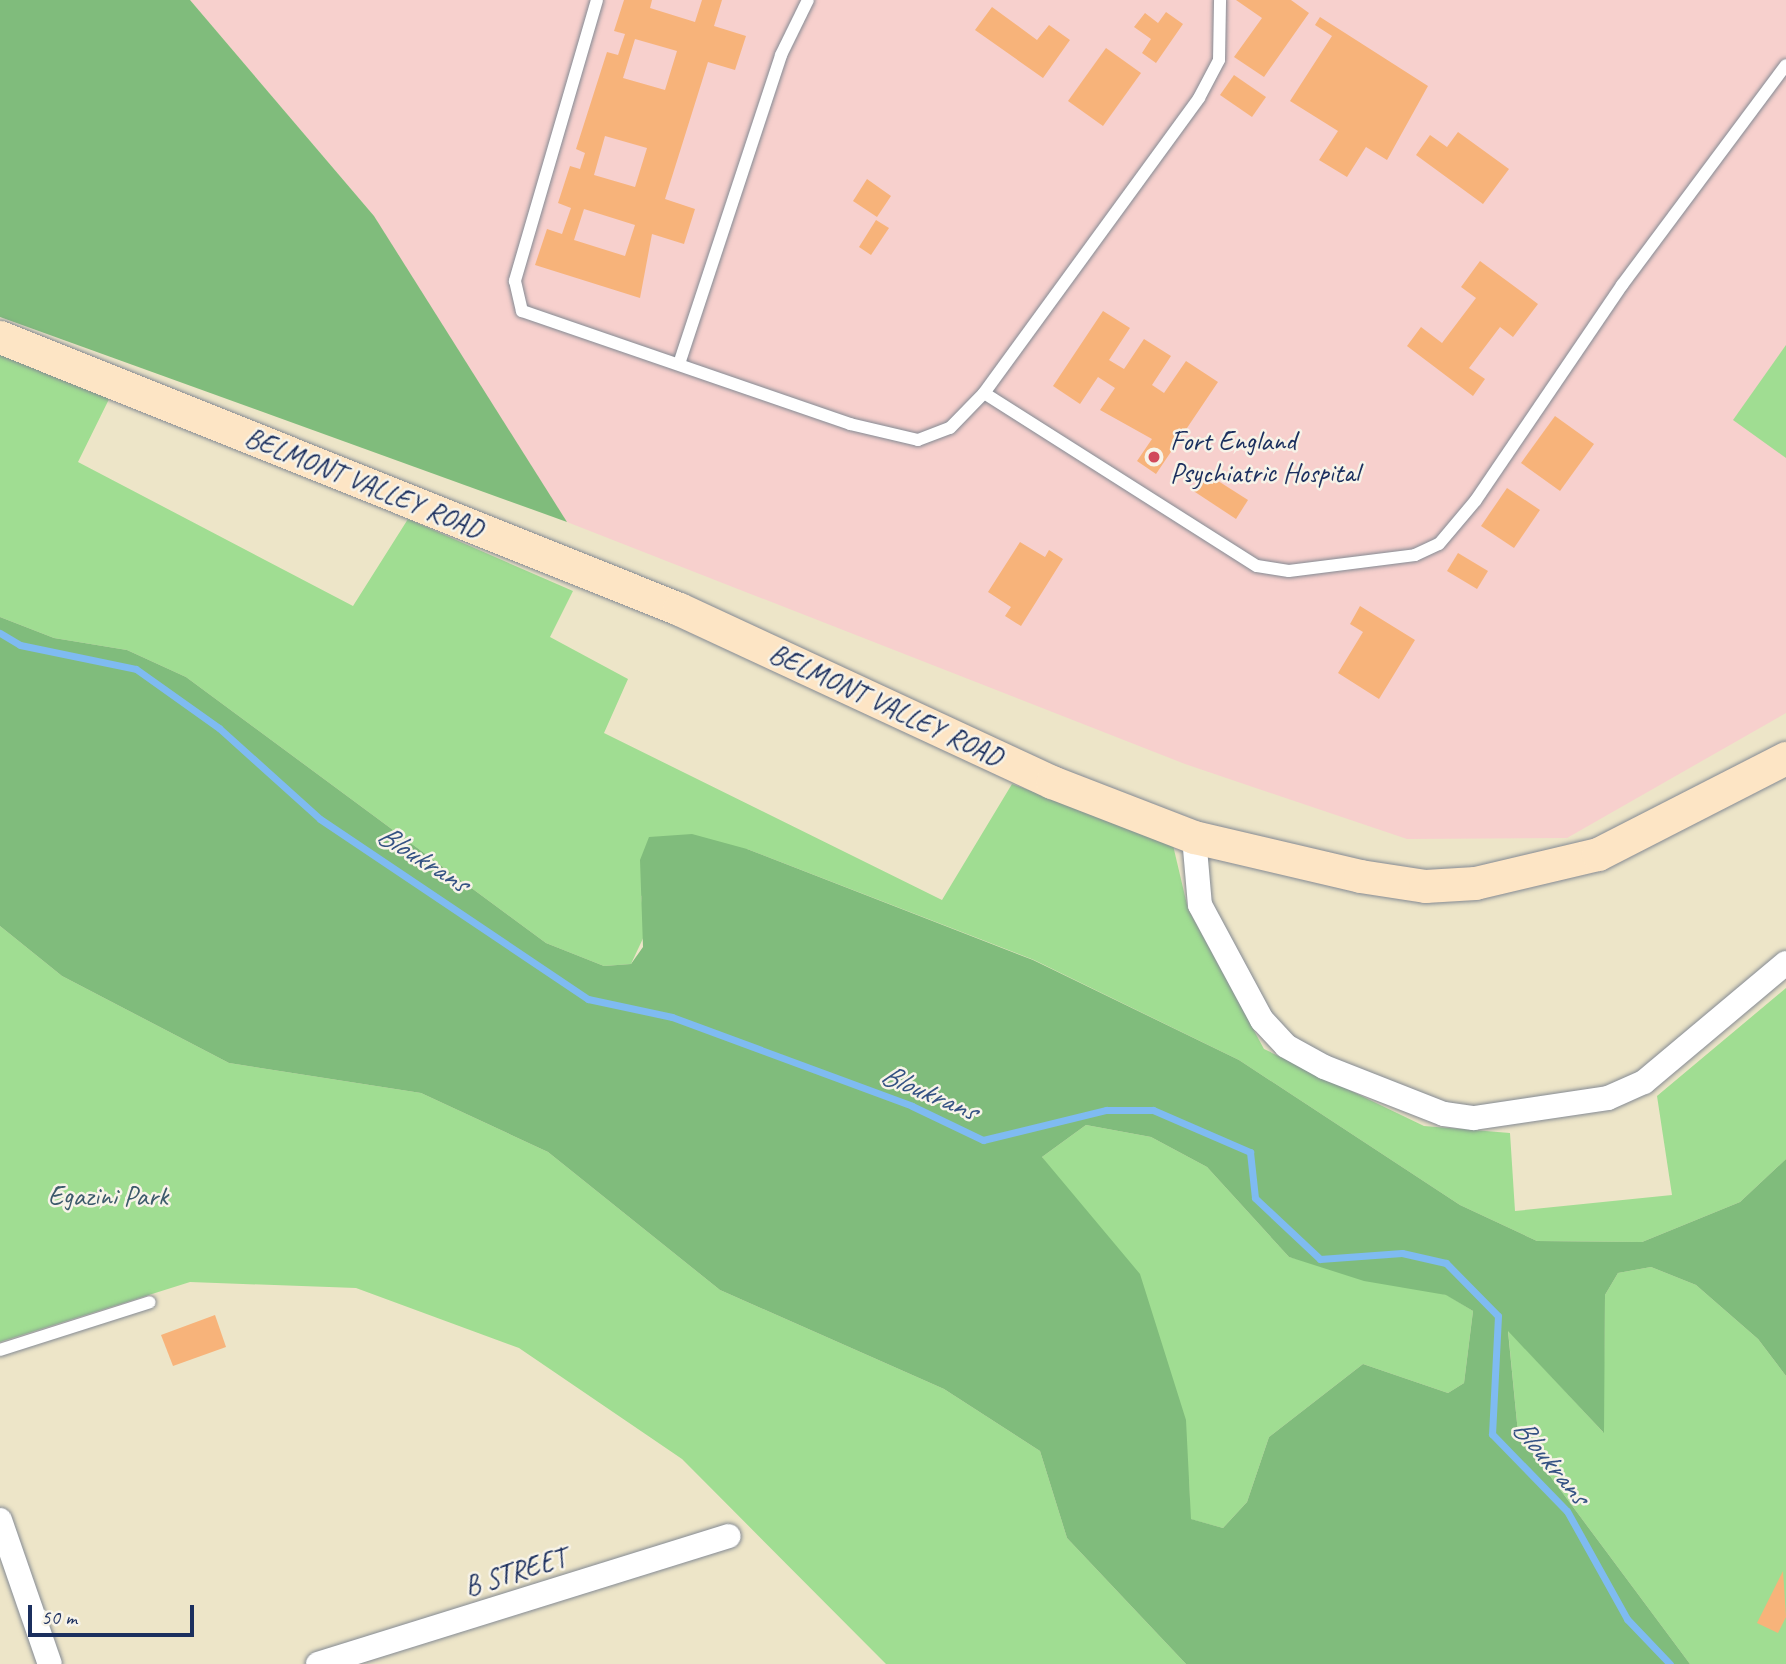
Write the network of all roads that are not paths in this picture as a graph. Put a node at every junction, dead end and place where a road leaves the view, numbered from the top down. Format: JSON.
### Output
{"nodes":[{"id":1,"x":597,"y":0,"type":"edge"},
{"id":2,"x":808,"y":0,"type":"edge"},
{"id":3,"x":1220,"y":0,"type":"edge"},
{"id":4,"x":1786,"y":65,"type":"edge"},
{"id":5,"x":0,"y":337,"type":"edge"},
{"id":6,"x":679,"y":364,"type":"junction"},
{"id":7,"x":984,"y":393,"type":"junction"},
{"id":8,"x":1786,"y":758,"type":"edge"},
{"id":9,"x":1194,"y":837,"type":"junction"},
{"id":10,"x":1786,"y":963,"type":"edge"},
{"id":11,"x":150,"y":1302,"type":"dead end"},
{"id":12,"x":0,"y":1350,"type":"edge"},
{"id":13,"x":0,"y":1520,"type":"edge"},
{"id":14,"x":729,"y":1536,"type":"dead end"},
{"id":15,"x":50,"y":1664,"type":"edge"},
{"id":16,"x":318,"y":1664,"type":"edge"}],
"edges":[{"from":1,"to":6,"type":"lane"},
{"from":2,"to":6,"type":"lane"},
{"from":3,"to":7,"type":"lane"},
{"from":4,"to":7,"type":"lane"},
{"from":5,"to":9,"type":"street","name":"BELMONT VALLEY ROAD"},
{"from":6,"to":7,"type":"lane"},
{"from":8,"to":9,"type":"street","name":"BELMONT VALLEY ROAD"},
{"from":9,"to":10,"type":"street"},
{"from":11,"to":12,"type":"lane"},
{"from":13,"to":15,"type":"street"},
{"from":14,"to":16,"type":"street","name":"B STREET"}]}
